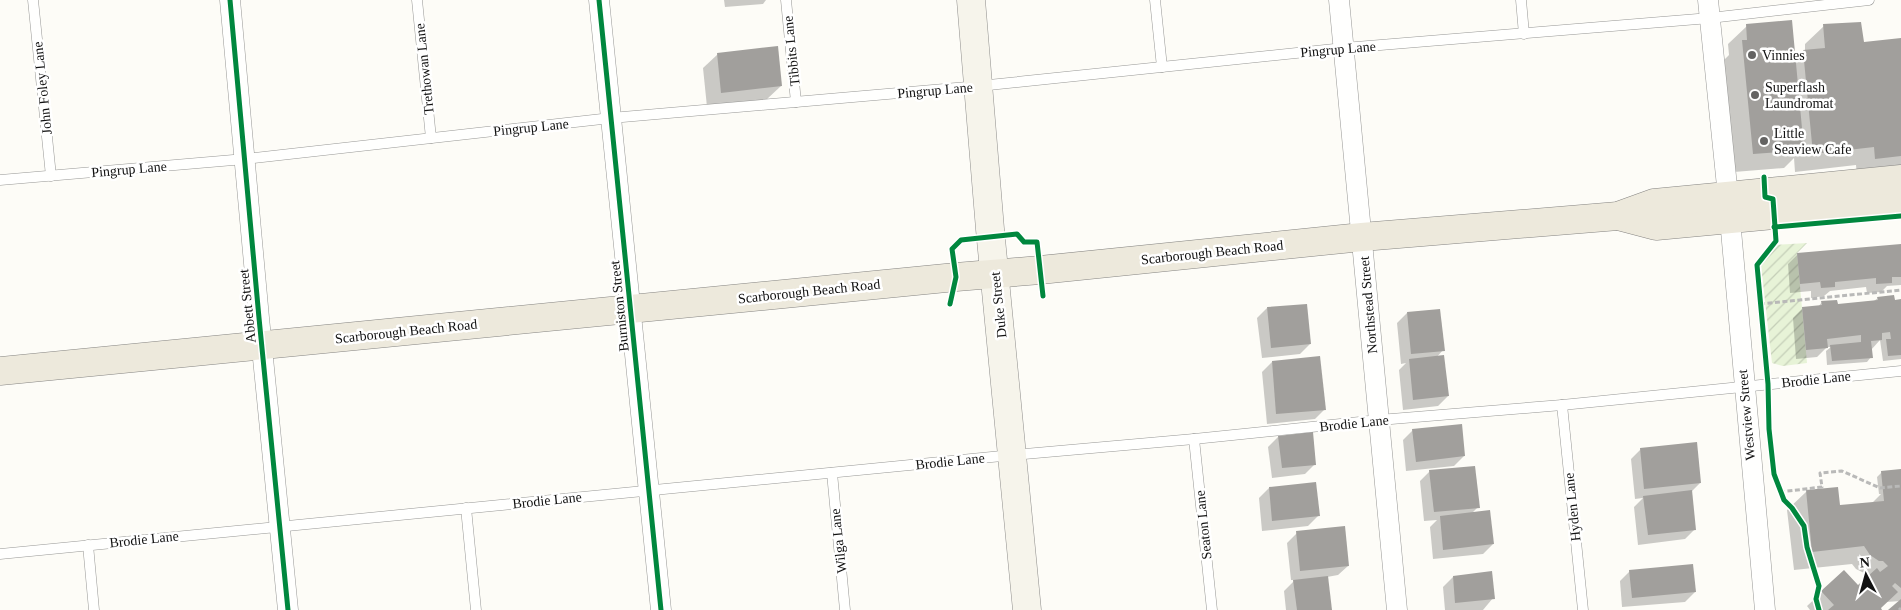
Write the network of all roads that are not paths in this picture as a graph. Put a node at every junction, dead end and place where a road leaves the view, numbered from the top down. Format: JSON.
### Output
{"nodes":[{"id":1,"x":33,"y":0,"type":"edge"},
{"id":2,"x":230,"y":0,"type":"edge"},
{"id":3,"x":417,"y":0,"type":"edge"},
{"id":4,"x":599,"y":0,"type":"edge"},
{"id":5,"x":786,"y":0,"type":"edge"},
{"id":6,"x":971,"y":0,"type":"edge"},
{"id":7,"x":1155,"y":0,"type":"edge"},
{"id":8,"x":1339,"y":0,"type":"edge"},
{"id":9,"x":1521,"y":0,"type":"edge"},
{"id":10,"x":1869,"y":0,"type":"edge"},
{"id":11,"x":1709,"y":9,"type":"edge"},
{"id":12,"x":1524,"y":34,"type":"junction"},
{"id":13,"x":1344,"y":48,"type":"junction"},
{"id":14,"x":1162,"y":67,"type":"junction"},
{"id":15,"x":979,"y":86,"type":"junction"},
{"id":16,"x":796,"y":102,"type":"junction"},
{"id":17,"x":612,"y":118,"type":"junction"},
{"id":18,"x":430,"y":138,"type":"junction"},
{"id":19,"x":245,"y":159,"type":"junction"},
{"id":20,"x":51,"y":176,"type":"junction"},
{"id":21,"x":1901,"y":179,"type":"edge"},
{"id":22,"x":0,"y":180,"type":"edge"},
{"id":23,"x":1901,"y":203,"type":"edge"},
{"id":24,"x":1729,"y":208,"type":"junction"},
{"id":25,"x":1362,"y":237,"type":"junction"},
{"id":26,"x":994,"y":274,"type":"junction"},
{"id":27,"x":631,"y":309,"type":"junction"},
{"id":28,"x":262,"y":345,"type":"junction"},
{"id":29,"x":0,"y":371,"type":"edge"},
{"id":30,"x":1901,"y":371,"type":"edge"},
{"id":31,"x":1744,"y":386,"type":"junction"},
{"id":32,"x":1562,"y":405,"type":"junction"},
{"id":33,"x":1379,"y":420,"type":"junction"},
{"id":34,"x":1194,"y":439,"type":"junction"},
{"id":35,"x":1012,"y":455,"type":"junction"},
{"id":36,"x":832,"y":473,"type":"junction"},
{"id":37,"x":650,"y":490,"type":"junction"},
{"id":38,"x":466,"y":508,"type":"junction"},
{"id":39,"x":279,"y":526,"type":"junction"},
{"id":40,"x":88,"y":545,"type":"junction"},
{"id":41,"x":0,"y":554,"type":"edge"},
{"id":42,"x":94,"y":610,"type":"edge"},
{"id":43,"x":288,"y":610,"type":"edge"},
{"id":44,"x":476,"y":610,"type":"edge"},
{"id":45,"x":661,"y":610,"type":"edge"},
{"id":46,"x":845,"y":610,"type":"edge"},
{"id":47,"x":1027,"y":610,"type":"edge"},
{"id":48,"x":1212,"y":610,"type":"edge"},
{"id":49,"x":1397,"y":610,"type":"edge"},
{"id":50,"x":1583,"y":610,"type":"edge"},
{"id":51,"x":1765,"y":610,"type":"edge"}],
"edges":[{"from":1,"to":20,"type":"lane","name":"John Foley Lane"},
{"from":2,"to":19,"type":"street","name":"Abbett Street"},
{"from":3,"to":18,"type":"lane","name":"Trethowan Lane"},
{"from":4,"to":17,"type":"street","name":"Burniston Street"},
{"from":5,"to":16,"type":"lane","name":"Tibbits Lane"},
{"from":6,"to":15,"type":"main road","name":"Duke Street"},
{"from":7,"to":14,"type":"lane"},
{"from":8,"to":13,"type":"street","name":"Northstead Street"},
{"from":9,"to":12,"type":"lane"},
{"from":10,"to":11,"type":"lane","name":"Pingrup Lane"},
{"from":11,"to":12,"type":"lane","name":"Pingrup Lane"},
{"from":11,"to":24,"type":"street","name":"Westview Street"},
{"from":12,"to":13,"type":"lane","name":"Pingrup Lane"},
{"from":13,"to":14,"type":"lane","name":"Pingrup Lane"},
{"from":13,"to":25,"type":"street","name":"Northstead Street"},
{"from":14,"to":15,"type":"lane","name":"Pingrup Lane"},
{"from":15,"to":16,"type":"lane","name":"Pingrup Lane"},
{"from":15,"to":26,"type":"main road","name":"Duke Street"},
{"from":16,"to":17,"type":"lane","name":"Pingrup Lane"},
{"from":17,"to":18,"type":"lane","name":"Pingrup Lane"},
{"from":17,"to":27,"type":"street","name":"Burniston Street"},
{"from":18,"to":19,"type":"lane","name":"Pingrup Lane"},
{"from":19,"to":20,"type":"lane","name":"Pingrup Lane"},
{"from":19,"to":28,"type":"street","name":"Abbett Street"},
{"from":20,"to":22,"type":"lane","name":"Pingrup Lane"},
{"from":21,"to":24,"type":"main road","name":"Scarborough Beach Road"},
{"from":23,"to":24,"type":"main road","name":"Scarborough Beach Road"},
{"from":24,"to":25,"type":"main road","name":"Scarborough Beach Road"},
{"from":24,"to":31,"type":"street","name":"Westview Street"},
{"from":25,"to":26,"type":"main road","name":"Scarborough Beach Road"},
{"from":25,"to":33,"type":"street","name":"Northstead Street"},
{"from":26,"to":27,"type":"main road","name":"Scarborough Beach Road"},
{"from":26,"to":35,"type":"main road","name":"Duke Street"},
{"from":27,"to":28,"type":"main road","name":"Scarborough Beach Road"},
{"from":27,"to":37,"type":"street","name":"Burniston Street"},
{"from":28,"to":29,"type":"main road","name":"Scarborough Beach Road"},
{"from":28,"to":39,"type":"street","name":"Abbett Street"},
{"from":30,"to":31,"type":"lane","name":"Brodie Lane"},
{"from":31,"to":32,"type":"lane","name":"Brodie Lane"},
{"from":31,"to":51,"type":"street","name":"Westview Street"},
{"from":32,"to":33,"type":"lane","name":"Brodie Lane"},
{"from":32,"to":50,"type":"lane","name":"Hyden Lane"},
{"from":33,"to":34,"type":"lane","name":"Brodie Lane"},
{"from":33,"to":49,"type":"street","name":"Northstead Street"},
{"from":34,"to":35,"type":"lane","name":"Brodie Lane"},
{"from":34,"to":48,"type":"lane","name":"Seaton Lane"},
{"from":35,"to":36,"type":"lane","name":"Brodie Lane"},
{"from":35,"to":47,"type":"main road","name":"Duke Street"},
{"from":36,"to":37,"type":"lane","name":"Brodie Lane"},
{"from":36,"to":46,"type":"lane","name":"Wilga Lane"},
{"from":37,"to":38,"type":"lane","name":"Brodie Lane"},
{"from":37,"to":45,"type":"street","name":"Burniston Street"},
{"from":38,"to":39,"type":"lane","name":"Brodie Lane"},
{"from":38,"to":44,"type":"lane"},
{"from":39,"to":40,"type":"lane","name":"Brodie Lane"},
{"from":39,"to":43,"type":"street","name":"Abbett Street"},
{"from":40,"to":41,"type":"lane","name":"Brodie Lane"},
{"from":40,"to":42,"type":"lane"}]}
